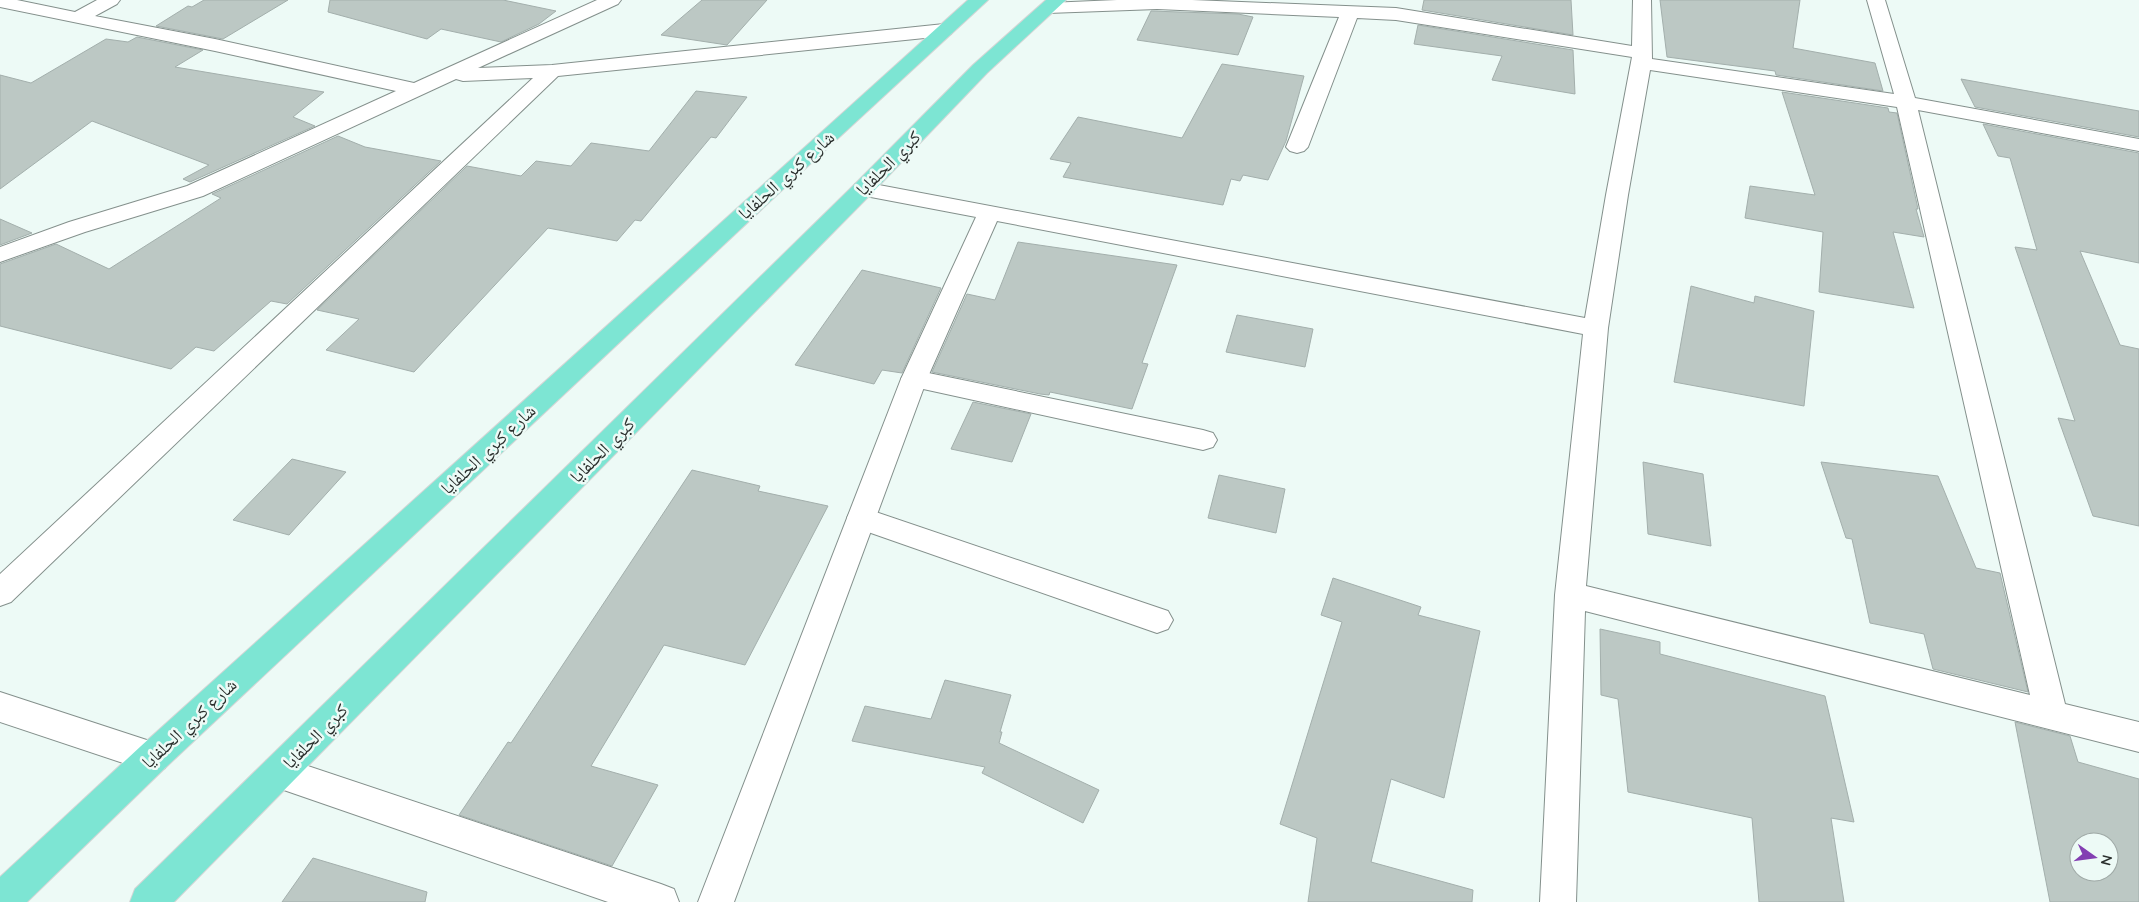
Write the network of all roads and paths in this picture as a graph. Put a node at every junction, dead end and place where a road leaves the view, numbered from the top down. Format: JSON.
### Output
{"nodes":[{"id":1,"x":111,"y":0,"type":"edge"},
{"id":2,"x":612,"y":0,"type":"edge"},
{"id":3,"x":979,"y":0,"type":"edge"},
{"id":4,"x":1642,"y":0,"type":"edge"},
{"id":5,"x":1876,"y":0,"type":"edge"},
{"id":6,"x":0,"y":2,"type":"edge"},
{"id":7,"x":1053,"y":4,"type":"edge"},
{"id":8,"x":1350,"y":12,"type":"junction"},
{"id":9,"x":77,"y":18,"type":"junction"},
{"id":10,"x":944,"y":30,"type":"junction"},
{"id":11,"x":1642,"y":58,"type":"junction"},
{"id":12,"x":552,"y":71,"type":"junction"},
{"id":13,"x":449,"y":76,"type":"junction"},
{"id":14,"x":416,"y":90,"type":"junction"},
{"id":15,"x":1906,"y":102,"type":"junction"},
{"id":16,"x":2139,"y":145,"type":"edge"},
{"id":17,"x":1297,"y":147,"type":"dead end"},
{"id":18,"x":863,"y":189,"type":"junction"},
{"id":19,"x":989,"y":213,"type":"junction"},
{"id":20,"x":2,"y":252,"type":"edge"},
{"id":21,"x":1596,"y":328,"type":"junction"},
{"id":22,"x":914,"y":379,"type":"junction"},
{"id":23,"x":1203,"y":440,"type":"dead end"},
{"id":24,"x":861,"y":518,"type":"junction"},
{"id":25,"x":0,"y":593,"type":"edge"},
{"id":26,"x":1570,"y":595,"type":"junction"},
{"id":27,"x":1157,"y":620,"type":"dead end"},
{"id":28,"x":0,"y":707,"type":"edge"},
{"id":29,"x":2051,"y":715,"type":"junction"},
{"id":30,"x":2139,"y":737,"type":"edge"},
{"id":31,"x":153,"y":756,"type":"junction"},
{"id":32,"x":278,"y":772,"type":"junction"},
{"id":33,"x":0,"y":902,"type":"edge"},
{"id":34,"x":148,"y":902,"type":"edge"},
{"id":35,"x":661,"y":902,"type":"edge"},
{"id":36,"x":716,"y":902,"type":"edge"},
{"id":37,"x":1558,"y":902,"type":"edge"}],
"edges":[{"from":1,"to":9,"type":"street"},
{"from":2,"to":13,"type":"street"},
{"from":3,"to":10,"type":"main road","name":"شارع كبري الحلفايا"},
{"from":4,"to":11,"type":"street"},
{"from":5,"to":15,"type":"street"},
{"from":6,"to":9,"type":"street"},
{"from":7,"to":8,"type":"street"},
{"from":7,"to":18,"type":"main road","name":"كبري الحلفايا"},
{"from":8,"to":11,"type":"street"},
{"from":8,"to":17,"type":"street"},
{"from":9,"to":14,"type":"street"},
{"from":10,"to":12,"type":"street"},
{"from":10,"to":31,"type":"main road","name":"شارع كبري الحلفايا"},
{"from":11,"to":15,"type":"street"},
{"from":11,"to":21,"type":"street"},
{"from":12,"to":13,"type":"street"},
{"from":12,"to":25,"type":"street"},
{"from":13,"to":14,"type":"street"},
{"from":14,"to":20,"type":"street"},
{"from":15,"to":16,"type":"street"},
{"from":15,"to":29,"type":"street"},
{"from":18,"to":19,"type":"street"},
{"from":18,"to":32,"type":"main road","name":"كبري الحلفايا"},
{"from":19,"to":21,"type":"street"},
{"from":19,"to":22,"type":"street"},
{"from":21,"to":26,"type":"street"},
{"from":22,"to":23,"type":"street"},
{"from":22,"to":24,"type":"street"},
{"from":24,"to":27,"type":"street"},
{"from":24,"to":36,"type":"street"},
{"from":26,"to":29,"type":"street"},
{"from":26,"to":37,"type":"street"},
{"from":28,"to":31,"type":"street"},
{"from":29,"to":30,"type":"street"},
{"from":31,"to":33,"type":"main road","name":"شارع كبري الحلفايا"},
{"from":32,"to":34,"type":"main road","name":"كبري الحلفايا"},
{"from":32,"to":35,"type":"street"}]}
